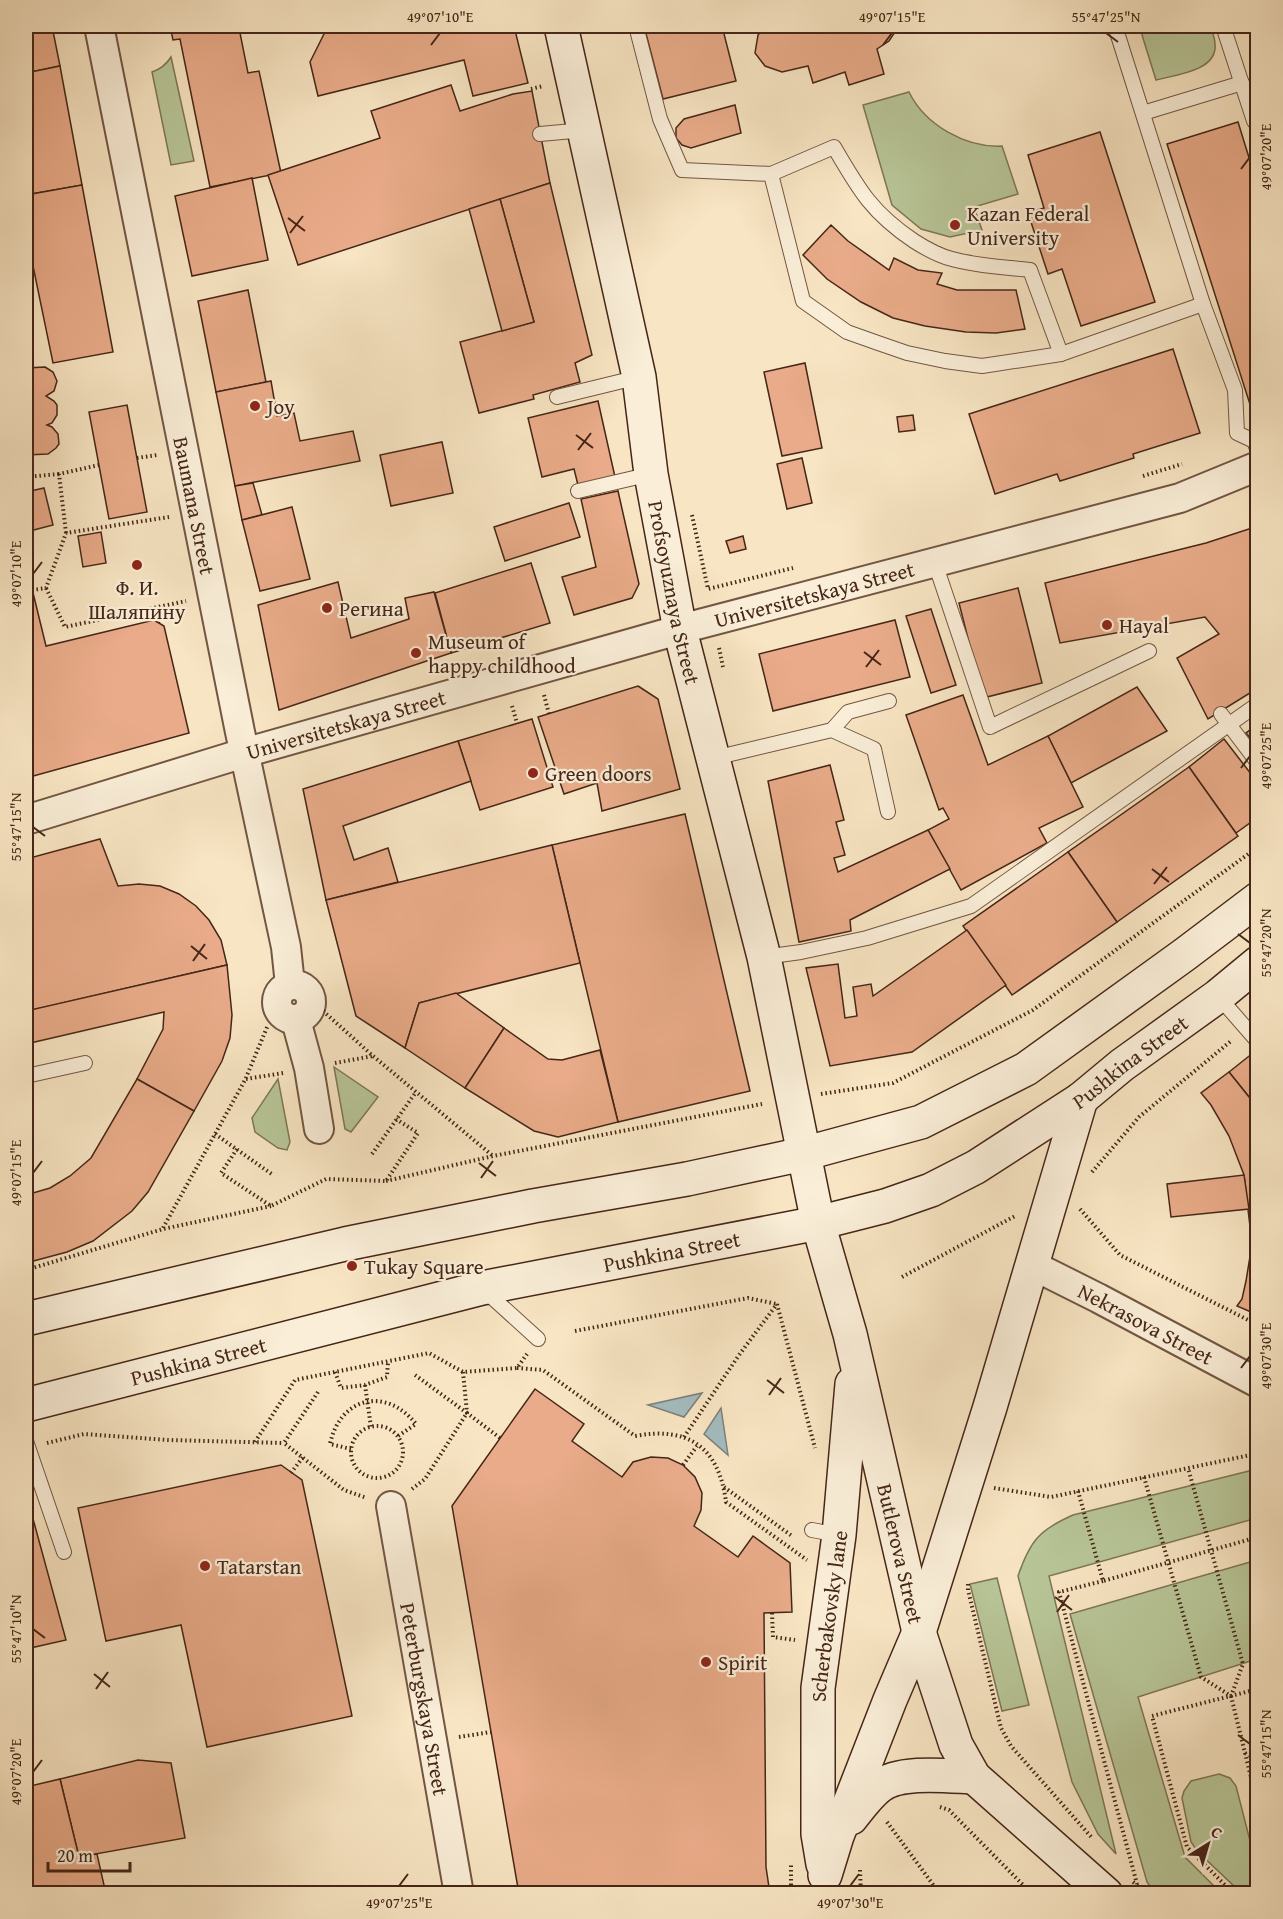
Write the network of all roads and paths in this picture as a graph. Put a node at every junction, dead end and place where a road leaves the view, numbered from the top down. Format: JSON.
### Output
{"nodes":[{"id":1,"x":99,"y":26,"type":"edge"},
{"id":2,"x":561,"y":26,"type":"edge"},
{"id":3,"x":636,"y":26,"type":"edge"},
{"id":4,"x":1115,"y":26,"type":"edge"},
{"id":5,"x":1223,"y":26,"type":"edge"},
{"id":6,"x":1242,"y":83,"type":"junction"},
{"id":7,"x":1143,"y":113,"type":"junction"},
{"id":8,"x":1257,"y":126,"type":"edge"},
{"id":9,"x":584,"y":130,"type":"junction"},
{"id":10,"x":540,"y":134,"type":"dead end"},
{"id":11,"x":771,"y":174,"type":"junction"},
{"id":12,"x":1203,"y":304,"type":"junction"},
{"id":13,"x":1061,"y":354,"type":"junction"},
{"id":14,"x":639,"y":377,"type":"junction"},
{"id":15,"x":557,"y":398,"type":"dead end"},
{"id":16,"x":1257,"y":451,"type":"edge"},
{"id":17,"x":99,"y":465,"type":"dead end"},
{"id":18,"x":1257,"y":466,"type":"edge"},
{"id":19,"x":59,"y":474,"type":"junction"},
{"id":20,"x":651,"y":474,"type":"junction"},
{"id":21,"x":26,"y":477,"type":"edge"},
{"id":22,"x":578,"y":490,"type":"dead end"},
{"id":23,"x":196,"y":513,"type":"junction"},
{"id":24,"x":66,"y":533,"type":"junction"},
{"id":25,"x":935,"y":563,"type":"junction"},
{"id":26,"x":46,"y":588,"type":"junction"},
{"id":27,"x":32,"y":590,"type":"dead end"},
{"id":28,"x":212,"y":596,"type":"junction"},
{"id":29,"x":165,"y":606,"type":"junction"},
{"id":30,"x":158,"y":622,"type":"dead end"},
{"id":31,"x":680,"y":630,"type":"junction"},
{"id":32,"x":1149,"y":651,"type":"dead end"},
{"id":33,"x":544,"y":694,"type":"dead end"},
{"id":34,"x":889,"y":701,"type":"dead end"},
{"id":35,"x":1257,"y":704,"type":"edge"},
{"id":36,"x":512,"y":705,"type":"dead end"},
{"id":37,"x":549,"y":714,"type":"dead end"},
{"id":38,"x":1225,"y":718,"type":"junction"},
{"id":39,"x":518,"y":723,"type":"dead end"},
{"id":40,"x":832,"y":730,"type":"junction"},
{"id":41,"x":244,"y":753,"type":"junction"},
{"id":42,"x":714,"y":758,"type":"junction"},
{"id":43,"x":1257,"y":763,"type":"edge"},
{"id":44,"x":888,"y":812,"type":"dead end"},
{"id":45,"x":26,"y":820,"type":"edge"},
{"id":46,"x":1257,"y":848,"type":"edge"},
{"id":47,"x":1257,"y":899,"type":"edge"},
{"id":48,"x":764,"y":957,"type":"junction"},
{"id":49,"x":1257,"y":963,"type":"edge"},
{"id":50,"x":1218,"y":996,"type":"junction"},
{"id":51,"x":293,"y":1002,"type":"junction"},
{"id":52,"x":1246,"y":1029,"type":"junction"},
{"id":53,"x":1257,"y":1042,"type":"edge"},
{"id":54,"x":86,"y":1063,"type":"dead end"},
{"id":55,"x":26,"y":1076,"type":"edge"},
{"id":56,"x":416,"y":1092,"type":"junction"},
{"id":57,"x":810,"y":1095,"type":"dead end"},
{"id":58,"x":1081,"y":1099,"type":"junction"},
{"id":59,"x":767,"y":1103,"type":"dead end"},
{"id":60,"x":396,"y":1119,"type":"junction"},
{"id":61,"x":319,"y":1129,"type":"dead end"},
{"id":62,"x":215,"y":1134,"type":"junction"},
{"id":63,"x":237,"y":1149,"type":"junction"},
{"id":64,"x":372,"y":1154,"type":"dead end"},
{"id":65,"x":803,"y":1154,"type":"junction"},
{"id":66,"x":493,"y":1156,"type":"junction"},
{"id":67,"x":273,"y":1175,"type":"dead end"},
{"id":68,"x":1086,"y":1180,"type":"dead end"},
{"id":69,"x":386,"y":1181,"type":"junction"},
{"id":70,"x":271,"y":1206,"type":"junction"},
{"id":71,"x":1077,"y":1206,"type":"dead end"},
{"id":72,"x":1018,"y":1214,"type":"dead end"},
{"id":73,"x":818,"y":1223,"type":"junction"},
{"id":74,"x":163,"y":1229,"type":"junction"},
{"id":75,"x":1032,"y":1266,"type":"junction"},
{"id":76,"x":26,"y":1270,"type":"edge"},
{"id":77,"x":903,"y":1277,"type":"dead end"},
{"id":78,"x":482,"y":1288,"type":"junction"},
{"id":79,"x":777,"y":1304,"type":"junction"},
{"id":80,"x":26,"y":1319,"type":"edge"},
{"id":81,"x":1257,"y":1325,"type":"edge"},
{"id":82,"x":575,"y":1331,"type":"dead end"},
{"id":83,"x":538,"y":1339,"type":"joint"},
{"id":84,"x":855,"y":1356,"type":"junction"},
{"id":85,"x":387,"y":1362,"type":"junction"},
{"id":86,"x":517,"y":1368,"type":"junction"},
{"id":87,"x":335,"y":1372,"type":"junction"},
{"id":88,"x":463,"y":1372,"type":"junction"},
{"id":89,"x":415,"y":1375,"type":"dead end"},
{"id":90,"x":1257,"y":1383,"type":"edge"},
{"id":91,"x":365,"y":1385,"type":"junction"},
{"id":92,"x":318,"y":1392,"type":"dead end"},
{"id":93,"x":369,"y":1402,"type":"junction"},
{"id":94,"x":26,"y":1405,"type":"edge"},
{"id":95,"x":466,"y":1413,"type":"junction"},
{"id":96,"x":371,"y":1426,"type":"junction"},
{"id":97,"x":398,"y":1436,"type":"junction"},
{"id":98,"x":684,"y":1437,"type":"junction"},
{"id":99,"x":500,"y":1438,"type":"dead end"},
{"id":100,"x":255,"y":1442,"type":"junction"},
{"id":101,"x":284,"y":1443,"type":"junction"},
{"id":102,"x":27,"y":1444,"type":"edge"},
{"id":103,"x":697,"y":1446,"type":"junction"},
{"id":104,"x":351,"y":1449,"type":"junction"},
{"id":105,"x":815,"y":1450,"type":"dead end"},
{"id":106,"x":1256,"y":1453,"type":"edge"},
{"id":107,"x":303,"y":1457,"type":"junction"},
{"id":108,"x":1257,"y":1462,"type":"edge"},
{"id":109,"x":683,"y":1465,"type":"dead end"},
{"id":110,"x":1188,"y":1468,"type":"junction"},
{"id":111,"x":291,"y":1473,"type":"dead end"},
{"id":112,"x":1144,"y":1477,"type":"junction"},
{"id":113,"x":724,"y":1487,"type":"junction"},
{"id":114,"x":991,"y":1487,"type":"dead end"},
{"id":115,"x":1078,"y":1491,"type":"junction"},
{"id":116,"x":391,"y":1506,"type":"junction"},
{"id":117,"x":1257,"y":1537,"type":"edge"},
{"id":118,"x":794,"y":1538,"type":"dead end"},
{"id":119,"x":1210,"y":1551,"type":"junction"},
{"id":120,"x":64,"y":1552,"type":"dead end"},
{"id":121,"x":823,"y":1554,"type":"junction"},
{"id":122,"x":1168,"y":1562,"type":"junction"},
{"id":123,"x":968,"y":1580,"type":"dead end"},
{"id":124,"x":1103,"y":1581,"type":"junction"},
{"id":125,"x":772,"y":1613,"type":"dead end"},
{"id":126,"x":919,"y":1632,"type":"junction"},
{"id":127,"x":810,"y":1648,"type":"junction"},
{"id":128,"x":1257,"y":1689,"type":"edge"},
{"id":129,"x":1231,"y":1696,"type":"junction"},
{"id":130,"x":1245,"y":1753,"type":"junction"},
{"id":131,"x":1257,"y":1760,"type":"edge"},
{"id":132,"x":974,"y":1777,"type":"junction"},
{"id":133,"x":1257,"y":1806,"type":"edge"},
{"id":134,"x":938,"y":1807,"type":"dead end"},
{"id":135,"x":893,"y":1815,"type":"dead end"},
{"id":136,"x":885,"y":1819,"type":"junction"},
{"id":137,"x":880,"y":1826,"type":"dead end"},
{"id":138,"x":837,"y":1836,"type":"junction"},
{"id":139,"x":1095,"y":1841,"type":"dead end"},
{"id":140,"x":863,"y":1860,"type":"dead end"},
{"id":141,"x":827,"y":1884,"type":"edge"},
{"id":142,"x":1137,"y":1884,"type":"junction"},
{"id":143,"x":1119,"y":1887,"type":"edge"},
{"id":144,"x":459,"y":1893,"type":"edge"},
{"id":145,"x":861,"y":1893,"type":"edge"},
{"id":146,"x":940,"y":1893,"type":"edge"},
{"id":147,"x":1032,"y":1893,"type":"edge"},
{"id":148,"x":1149,"y":1893,"type":"edge"},
{"id":149,"x":1240,"y":1893,"type":"edge"}],
"edges":[{"from":1,"to":23,"type":"street","name":"Baumana Street"},
{"from":2,"to":9,"type":"main road","name":"Profsoyuznaya Street"},
{"from":3,"to":11,"type":"lane"},
{"from":4,"to":7,"type":"lane"},
{"from":5,"to":6,"type":"lane"},
{"from":6,"to":7,"type":"lane"},
{"from":6,"to":8,"type":"lane"},
{"from":7,"to":12,"type":"lane"},
{"from":9,"to":10,"type":"lane"},
{"from":9,"to":14,"type":"main road","name":"Profsoyuznaya Street"},
{"from":11,"to":13,"type":"lane"},
{"from":11,"to":13,"type":"lane"},
{"from":12,"to":13,"type":"lane"},
{"from":12,"to":16,"type":"lane"},
{"from":14,"to":15,"type":"lane"},
{"from":14,"to":20,"type":"main road","name":"Profsoyuznaya Street"},
{"from":17,"to":19,"type":"path"},
{"from":18,"to":25,"type":"street","name":"Universitetskaya Street"},
{"from":19,"to":21,"type":"path"},
{"from":19,"to":24,"type":"path"},
{"from":20,"to":22,"type":"lane"},
{"from":20,"to":31,"type":"main road","name":"Profsoyuznaya Street"},
{"from":23,"to":24,"type":"path"},
{"from":23,"to":28,"type":"street","name":"Baumana Street"},
{"from":24,"to":26,"type":"path"},
{"from":25,"to":31,"type":"street","name":"Universitetskaya Street"},
{"from":25,"to":32,"type":"lane"},
{"from":26,"to":27,"type":"path"},
{"from":26,"to":29,"type":"path"},
{"from":28,"to":29,"type":"path"},
{"from":28,"to":41,"type":"street","name":"Baumana Street"},
{"from":29,"to":30,"type":"path"},
{"from":31,"to":41,"type":"street","name":"Universitetskaya Street"},
{"from":31,"to":42,"type":"main road","name":"Profsoyuznaya Street"},
{"from":33,"to":37,"type":"path"},
{"from":34,"to":40,"type":"lane"},
{"from":35,"to":38,"type":"lane"},
{"from":36,"to":39,"type":"path"},
{"from":38,"to":43,"type":"lane"},
{"from":38,"to":48,"type":"lane"},
{"from":40,"to":42,"type":"lane"},
{"from":40,"to":44,"type":"lane"},
{"from":41,"to":45,"type":"street","name":"Universitetskaya Street"},
{"from":41,"to":51,"type":"street","name":"Baumana Street"},
{"from":42,"to":48,"type":"main road","name":"Profsoyuznaya Street"},
{"from":46,"to":57,"type":"path"},
{"from":47,"to":65,"type":"main road"},
{"from":48,"to":65,"type":"main road","name":"Profsoyuznaya Street"},
{"from":49,"to":50,"type":"main road","name":"Pushkina Street"},
{"from":50,"to":52,"type":"lane"},
{"from":50,"to":58,"type":"main road","name":"Pushkina Street"},
{"from":51,"to":56,"type":"path"},
{"from":51,"to":61,"type":"street","name":"Baumana Street"},
{"from":51,"to":62,"type":"path"},
{"from":52,"to":53,"type":"lane"},
{"from":52,"to":68,"type":"path"},
{"from":54,"to":55,"type":"lane"},
{"from":56,"to":60,"type":"path"},
{"from":56,"to":66,"type":"path"},
{"from":58,"to":73,"type":"main road","name":"Pushkina Street"},
{"from":58,"to":75,"type":"main road"},
{"from":59,"to":66,"type":"path"},
{"from":60,"to":64,"type":"path"},
{"from":60,"to":69,"type":"path"},
{"from":62,"to":63,"type":"path"},
{"from":62,"to":74,"type":"path"},
{"from":63,"to":67,"type":"path"},
{"from":63,"to":70,"type":"path"},
{"from":65,"to":73,"type":"main road","name":"Butlerova Street"},
{"from":65,"to":80,"type":"main road"},
{"from":66,"to":69,"type":"path"},
{"from":69,"to":70,"type":"path"},
{"from":70,"to":74,"type":"path"},
{"from":71,"to":81,"type":"path"},
{"from":72,"to":77,"type":"path"},
{"from":73,"to":78,"type":"main road","name":"Pushkina Street"},
{"from":73,"to":84,"type":"main road","name":"Butlerova Street"},
{"from":74,"to":76,"type":"path"},
{"from":75,"to":90,"type":"street","name":"Nekrasova Street"},
{"from":75,"to":126,"type":"main road"},
{"from":78,"to":83,"type":"lane"},
{"from":78,"to":94,"type":"main road","name":"Pushkina Street"},
{"from":79,"to":82,"type":"path"},
{"from":79,"to":98,"type":"path"},
{"from":79,"to":105,"type":"path"},
{"from":83,"to":86,"type":"path"},
{"from":84,"to":121,"type":"main road","name":"Scherbakovsky lane"},
{"from":84,"to":126,"type":"main road","name":"Butlerova Street"},
{"from":85,"to":87,"type":"path"},
{"from":85,"to":88,"type":"path"},
{"from":85,"to":91,"type":"path"},
{"from":86,"to":88,"type":"path"},
{"from":86,"to":98,"type":"path"},
{"from":87,"to":91,"type":"path"},
{"from":87,"to":100,"type":"path"},
{"from":88,"to":95,"type":"path"},
{"from":89,"to":95,"type":"path"},
{"from":91,"to":93,"type":"path"},
{"from":92,"to":101,"type":"path"},
{"from":93,"to":96,"type":"path"},
{"from":93,"to":97,"type":"path"},
{"from":93,"to":104,"type":"path"},
{"from":95,"to":99,"type":"path"},
{"from":95,"to":116,"type":"path"},
{"from":96,"to":97,"type":"path"},
{"from":96,"to":104,"type":"path"},
{"from":97,"to":104,"type":"path"},
{"from":98,"to":103,"type":"path"},
{"from":100,"to":101,"type":"path"},
{"from":100,"to":102,"type":"path"},
{"from":101,"to":107,"type":"path"},
{"from":102,"to":120,"type":"lane"},
{"from":103,"to":109,"type":"path"},
{"from":103,"to":113,"type":"path"},
{"from":106,"to":108,"type":"path"},
{"from":106,"to":110,"type":"path"},
{"from":107,"to":111,"type":"path"},
{"from":107,"to":116,"type":"path"},
{"from":110,"to":112,"type":"path"},
{"from":110,"to":119,"type":"path"},
{"from":112,"to":115,"type":"path"},
{"from":112,"to":122,"type":"path"},
{"from":113,"to":118,"type":"path"},
{"from":113,"to":121,"type":"path"},
{"from":114,"to":115,"type":"path"},
{"from":115,"to":124,"type":"path"},
{"from":116,"to":144,"type":"street","name":"Peterburgskaya Street"},
{"from":117,"to":119,"type":"path"},
{"from":119,"to":122,"type":"path"},
{"from":119,"to":129,"type":"path"},
{"from":121,"to":127,"type":"main road","name":"Scherbakovsky lane"},
{"from":122,"to":124,"type":"path"},
{"from":122,"to":129,"type":"path"},
{"from":123,"to":139,"type":"path"},
{"from":124,"to":142,"type":"path"},
{"from":125,"to":127,"type":"path"},
{"from":126,"to":132,"type":"main road","name":"Butlerova Street"},
{"from":126,"to":138,"type":"main road"},
{"from":127,"to":141,"type":"main road","name":"Scherbakovsky lane"},
{"from":128,"to":129,"type":"path"},
{"from":129,"to":130,"type":"path"},
{"from":129,"to":149,"type":"path"},
{"from":130,"to":131,"type":"path"},
{"from":130,"to":133,"type":"path"},
{"from":132,"to":138,"type":"main road"},
{"from":132,"to":143,"type":"main road","name":"Butlerova Street"},
{"from":134,"to":147,"type":"path"},
{"from":135,"to":136,"type":"path"},
{"from":136,"to":137,"type":"path"},
{"from":136,"to":146,"type":"path"},
{"from":138,"to":141,"type":"main road"},
{"from":140,"to":145,"type":"path"},
{"from":142,"to":143,"type":"path"},
{"from":142,"to":148,"type":"path"}]}
